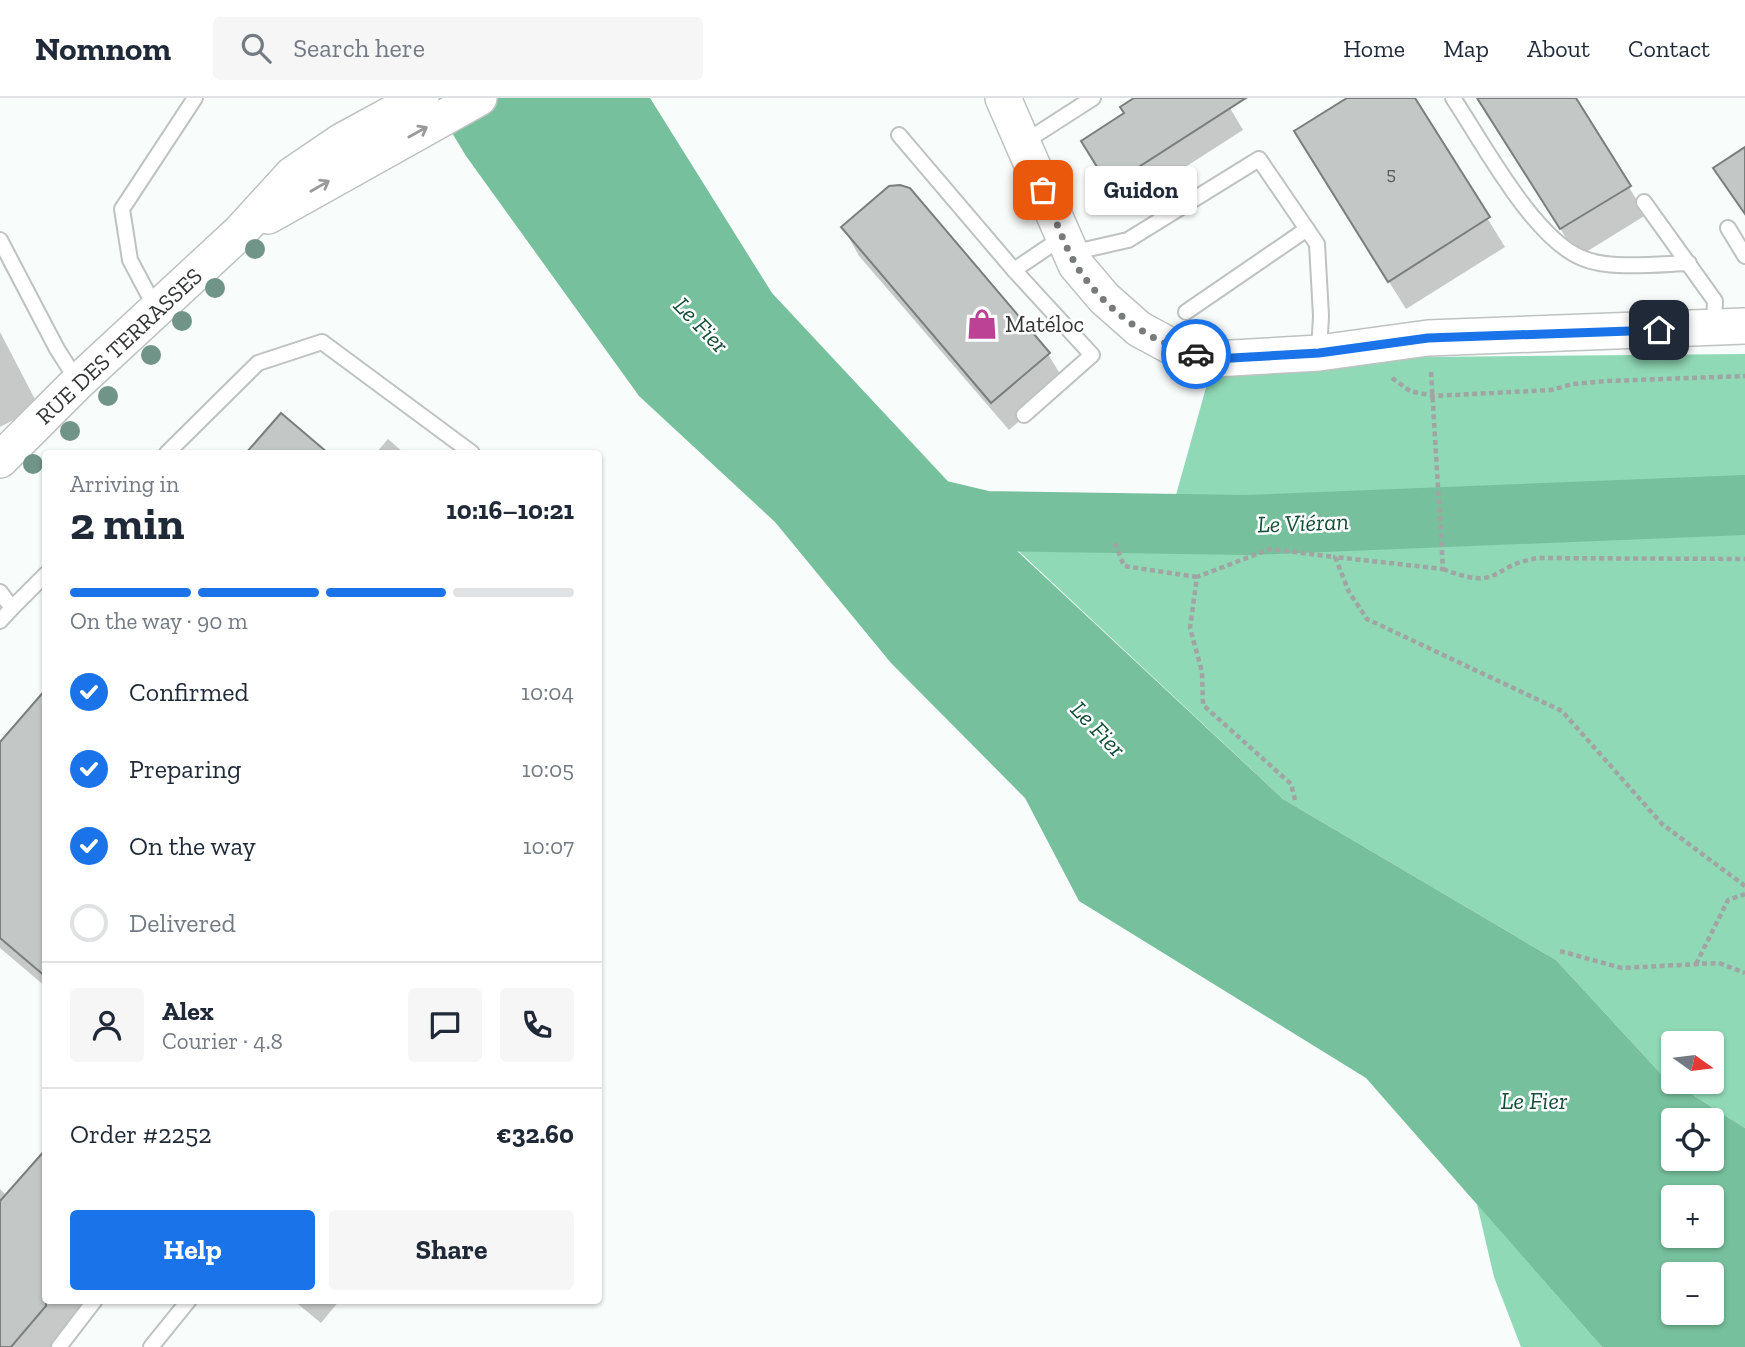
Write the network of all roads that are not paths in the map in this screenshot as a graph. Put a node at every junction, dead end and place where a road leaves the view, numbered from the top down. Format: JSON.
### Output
{"nodes":[{"id":1,"x":195,"y":98,"type":"edge"},
{"id":2,"x":421,"y":98,"type":"edge"},
{"id":3,"x":479,"y":98,"type":"edge"},
{"id":4,"x":1003,"y":98,"type":"edge"},
{"id":5,"x":1093,"y":98,"type":"edge"},
{"id":6,"x":1453,"y":98,"type":"edge"},
{"id":7,"x":899,"y":135,"type":"dead end"},
{"id":8,"x":1023,"y":144,"type":"junction"},
{"id":9,"x":350,"y":153,"type":"junction"},
{"id":10,"x":1644,"y":202,"type":"dead end"},
{"id":11,"x":1728,"y":228,"type":"dead end"},
{"id":12,"x":1307,"y":229,"type":"junction"},
{"id":13,"x":0,"y":240,"type":"edge"},
{"id":14,"x":1068,"y":245,"type":"junction"},
{"id":15,"x":1745,"y":256,"type":"edge"},
{"id":16,"x":1689,"y":263,"type":"junction"},
{"id":17,"x":1014,"y":270,"type":"junction"},
{"id":18,"x":156,"y":309,"type":"junction"},
{"id":19,"x":1186,"y":312,"type":"dead end"},
{"id":20,"x":1729,"y":326,"type":"edge"},
{"id":21,"x":1319,"y":353,"type":"junction"},
{"id":22,"x":78,"y":382,"type":"junction"},
{"id":23,"x":1024,"y":415,"type":"dead end"},
{"id":24,"x":170,"y":450,"type":"edge"},
{"id":25,"x":468,"y":450,"type":"edge"},
{"id":26,"x":0,"y":460,"type":"edge"},
{"id":27,"x":42,"y":578,"type":"edge"},
{"id":28,"x":0,"y":592,"type":"edge"},
{"id":29,"x":12,"y":608,"type":"junction"},
{"id":30,"x":0,"y":621,"type":"edge"},
{"id":31,"x":92,"y":1304,"type":"edge"},
{"id":32,"x":186,"y":1304,"type":"edge"},
{"id":33,"x":59,"y":1347,"type":"edge"},
{"id":34,"x":151,"y":1347,"type":"edge"}],
"edges":[{"from":1,"to":18,"type":"lane"},
{"from":2,"to":9,"type":"street"},
{"from":9,"to":3,"type":"street","one_way":true},
{"from":4,"to":8,"type":"street"},
{"from":5,"to":8,"type":"lane"},
{"from":6,"to":16,"type":"lane"},
{"from":7,"to":17,"type":"lane"},
{"from":8,"to":14,"type":"street"},
{"from":9,"to":18,"type":"street","name":"RUE DES TERRASSES"},
{"from":10,"to":16,"type":"lane"},
{"from":11,"to":15,"type":"lane"},
{"from":12,"to":14,"type":"lane"},
{"from":12,"to":19,"type":"lane"},
{"from":12,"to":21,"type":"lane"},
{"from":13,"to":22,"type":"lane"},
{"from":14,"to":17,"type":"lane"},
{"from":14,"to":21,"type":"street"},
{"from":16,"to":20,"type":"lane"},
{"from":17,"to":23,"type":"lane"},
{"from":18,"to":22,"type":"street","name":"RUE DES TERRASSES"},
{"from":20,"to":21,"type":"street"},
{"from":22,"to":26,"type":"street","name":"RUE DES TERRASSES"},
{"from":24,"to":25,"type":"lane"},
{"from":27,"to":29,"type":"lane"},
{"from":28,"to":29,"type":"lane"},
{"from":29,"to":30,"type":"lane"},
{"from":31,"to":33,"type":"lane"},
{"from":32,"to":34,"type":"lane"}]}
